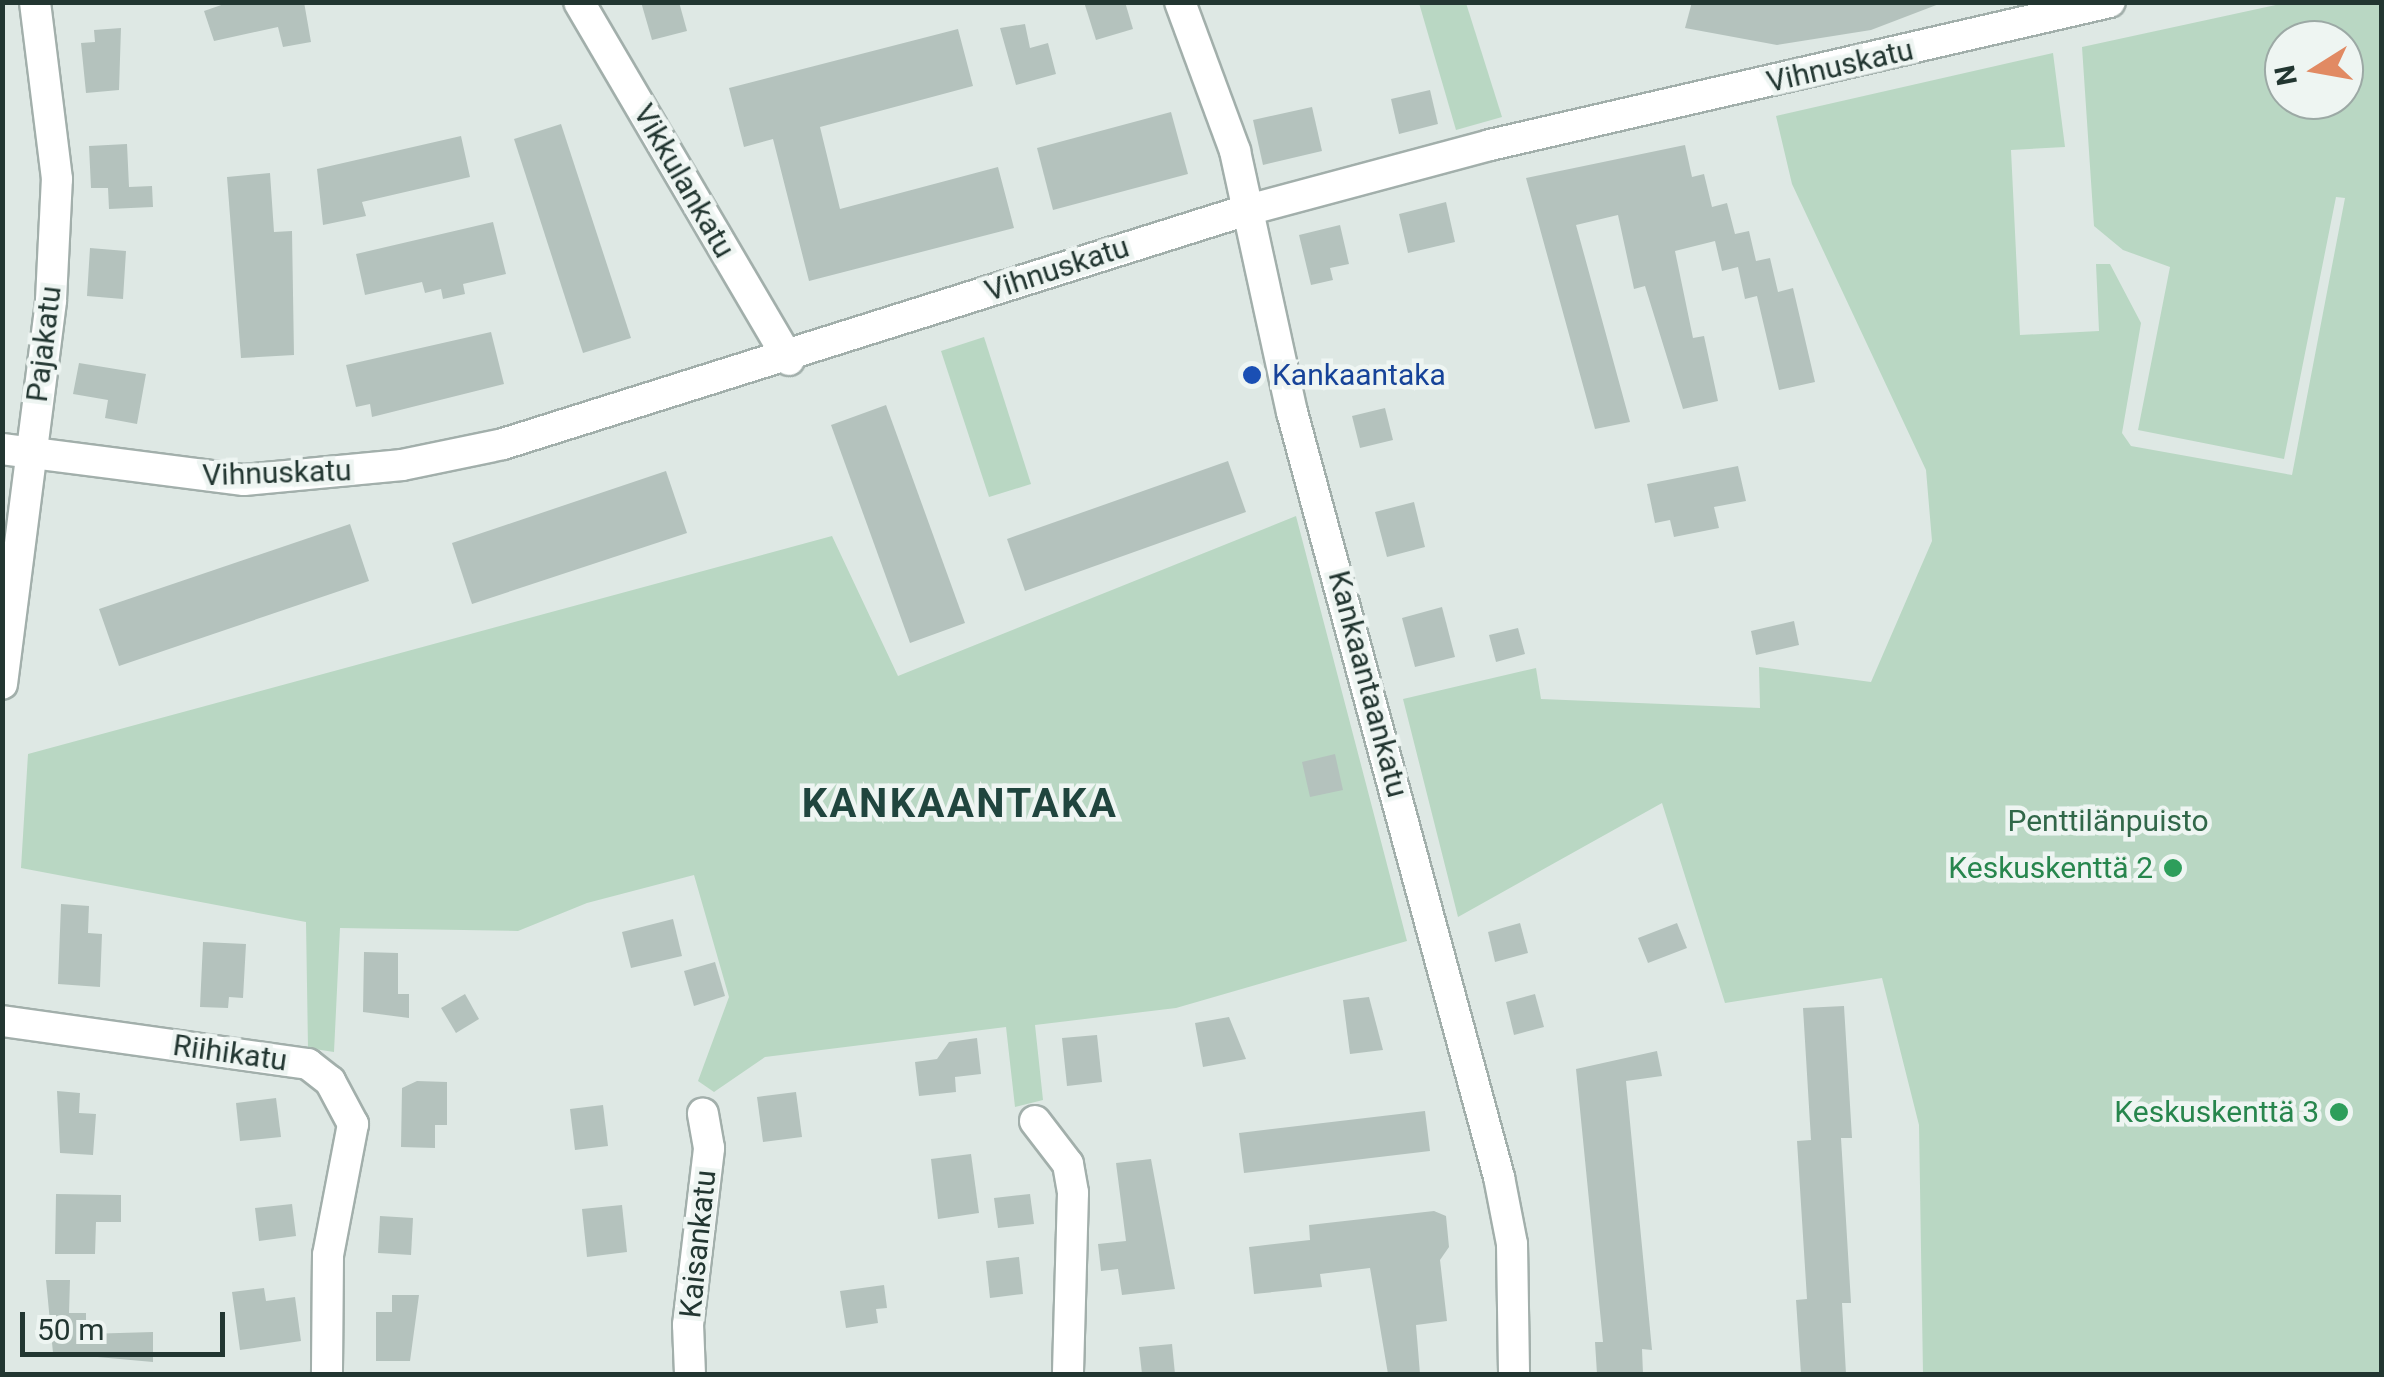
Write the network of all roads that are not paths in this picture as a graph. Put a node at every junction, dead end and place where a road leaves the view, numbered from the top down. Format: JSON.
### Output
{"nodes":[{"id":1,"x":36,"y":2,"type":"edge"},
{"id":2,"x":579,"y":2,"type":"edge"},
{"id":3,"x":1180,"y":2,"type":"edge"},
{"id":4,"x":2110,"y":2,"type":"edge"},
{"id":5,"x":1244,"y":210,"type":"junction"},
{"id":6,"x":788,"y":360,"type":"junction"},
{"id":7,"x":17,"y":451,"type":"edge"},
{"id":8,"x":2,"y":684,"type":"edge"},
{"id":9,"x":2,"y":1021,"type":"edge"},
{"id":10,"x":704,"y":1114,"type":"dead end"},
{"id":11,"x":1034,"y":1121,"type":"dead end"},
{"id":12,"x":327,"y":1374,"type":"edge"},
{"id":13,"x":690,"y":1374,"type":"edge"},
{"id":14,"x":1068,"y":1374,"type":"edge"},
{"id":15,"x":1514,"y":1374,"type":"edge"}],
"edges":[{"from":1,"to":7,"type":"street","name":"Pajakatu"},
{"from":2,"to":6,"type":"street","name":"Vikkulankatu"},
{"from":3,"to":5,"type":"street","name":"Kankaantaankatu"},
{"from":4,"to":5,"type":"street","name":"Vihnuskatu"},
{"from":5,"to":6,"type":"street","name":"Vihnuskatu"},
{"from":5,"to":15,"type":"street","name":"Kankaantaankatu"},
{"from":6,"to":7,"type":"street","name":"Vihnuskatu"},
{"from":7,"to":8,"type":"street","name":"Pajakatu"},
{"from":9,"to":12,"type":"street","name":"Riihikatu"},
{"from":10,"to":13,"type":"street","name":"Kaisankatu"},
{"from":11,"to":14,"type":"street"}]}
